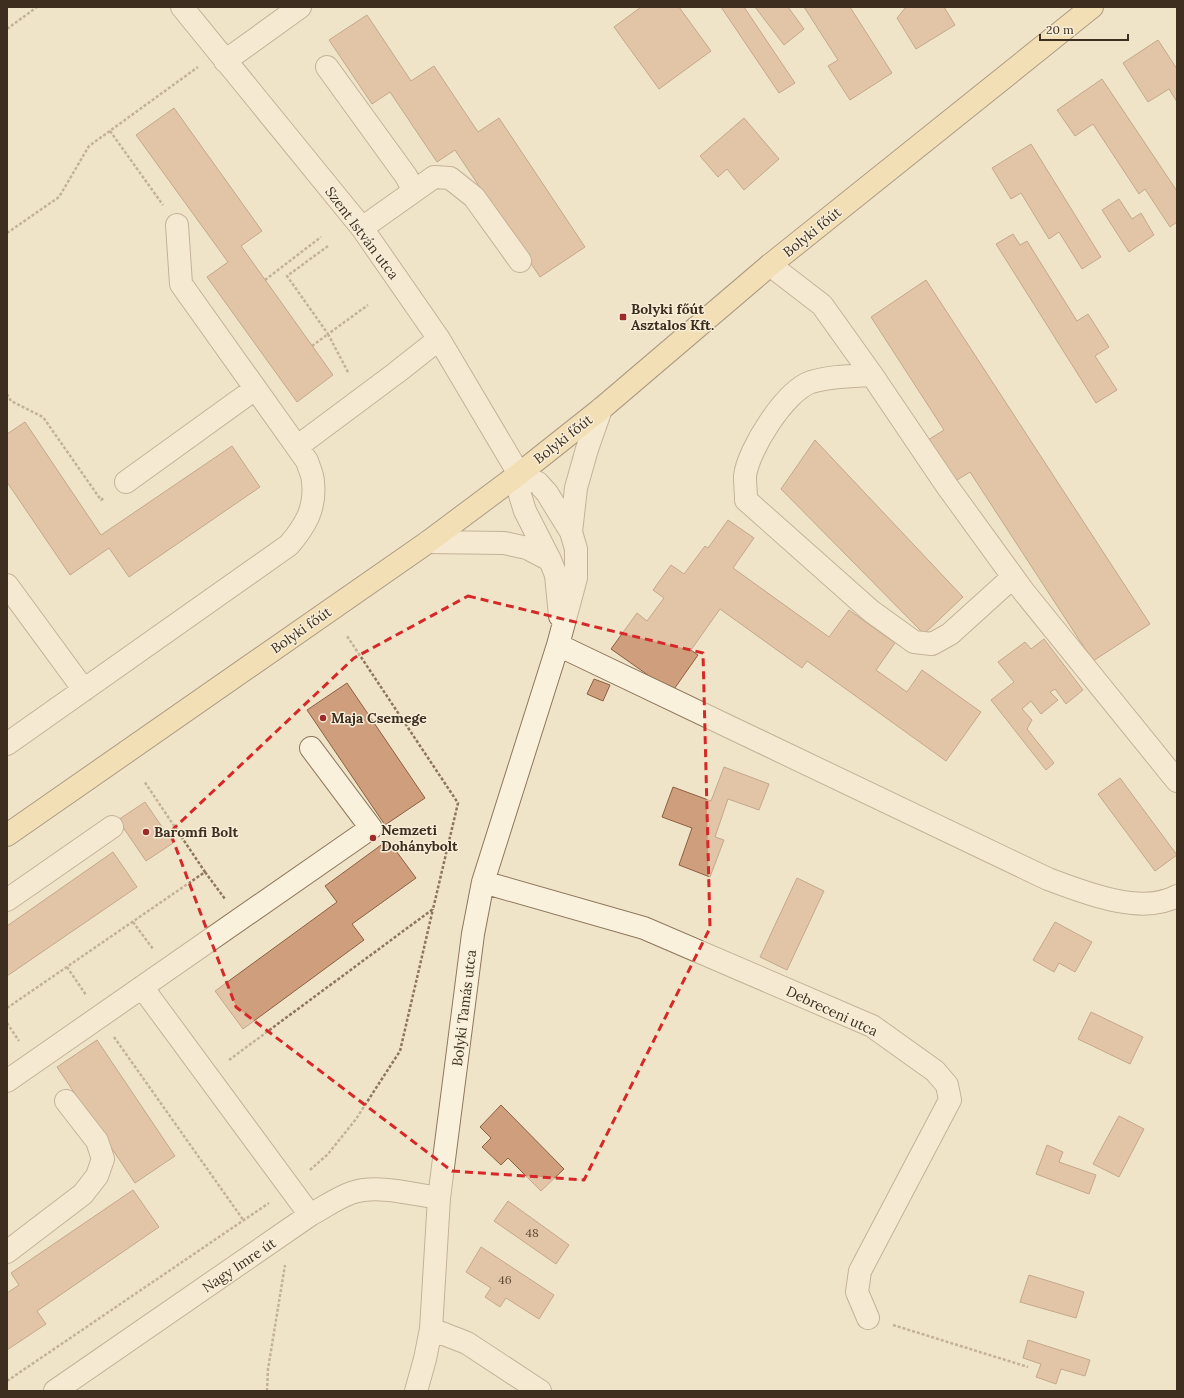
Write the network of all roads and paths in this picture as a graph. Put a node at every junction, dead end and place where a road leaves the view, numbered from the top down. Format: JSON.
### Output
{"nodes":[{"id":1,"x":37,"y":7,"type":"edge"},
{"id":2,"x":182,"y":7,"type":"edge"},
{"id":3,"x":300,"y":7,"type":"edge"},
{"id":4,"x":1092,"y":7,"type":"edge"},
{"id":5,"x":7,"y":29,"type":"edge"},
{"id":6,"x":225,"y":61,"type":"junction"},
{"id":7,"x":203,"y":64,"type":"dead end"},
{"id":8,"x":327,"y":67,"type":"dead end"},
{"id":9,"x":110,"y":131,"type":"junction"},
{"id":10,"x":414,"y":191,"type":"junction"},
{"id":11,"x":177,"y":225,"type":"joint"},
{"id":12,"x":362,"y":228,"type":"junction"},
{"id":13,"x":7,"y":234,"type":"edge"},
{"id":14,"x":321,"y":237,"type":"dead end"},
{"id":15,"x":328,"y":246,"type":"dead end"},
{"id":16,"x":520,"y":261,"type":"dead end"},
{"id":17,"x":770,"y":265,"type":"junction"},
{"id":18,"x":265,"y":280,"type":"dead end"},
{"id":19,"x":368,"y":306,"type":"dead end"},
{"id":20,"x":328,"y":334,"type":"junction"},
{"id":21,"x":439,"y":339,"type":"junction"},
{"id":22,"x":312,"y":346,"type":"dead end"},
{"id":23,"x":349,"y":374,"type":"dead end"},
{"id":24,"x":872,"y":375,"type":"junction"},
{"id":25,"x":255,"y":389,"type":"junction"},
{"id":26,"x":7,"y":394,"type":"edge"},
{"id":27,"x":601,"y":409,"type":"junction"},
{"id":28,"x":298,"y":446,"type":"junction"},
{"id":29,"x":519,"y":474,"type":"junction"},
{"id":30,"x":126,"y":482,"type":"joint"},
{"id":31,"x":572,"y":532,"type":"junction"},
{"id":32,"x":428,"y":542,"type":"junction"},
{"id":33,"x":550,"y":560,"type":"junction"},
{"id":34,"x":1013,"y":577,"type":"junction"},
{"id":35,"x":7,"y":585,"type":"edge"},
{"id":36,"x":347,"y":636,"type":"dead end"},
{"id":37,"x":560,"y":640,"type":"junction"},
{"id":38,"x":84,"y":690,"type":"junction"},
{"id":39,"x":9,"y":738,"type":"edge"},
{"id":40,"x":311,"y":748,"type":"dead end"},
{"id":41,"x":1177,"y":781,"type":"edge"},
{"id":42,"x":144,"y":782,"type":"dead end"},
{"id":43,"x":112,"y":826,"type":"dead end"},
{"id":44,"x":7,"y":835,"type":"edge"},
{"id":45,"x":206,"y":872,"type":"junction"},
{"id":46,"x":483,"y":882,"type":"junction"},
{"id":47,"x":1177,"y":896,"type":"edge"},
{"id":48,"x":7,"y":900,"type":"edge"},
{"id":49,"x":239,"y":920,"type":"junction"},
{"id":50,"x":133,"y":922,"type":"junction"},
{"id":51,"x":67,"y":967,"type":"junction"},
{"id":52,"x":167,"y":970,"type":"junction"},
{"id":53,"x":142,"y":986,"type":"junction"},
{"id":54,"x":7,"y":1008,"type":"edge"},
{"id":55,"x":100,"y":1016,"type":"junction"},
{"id":56,"x":208,"y":1076,"type":"junction"},
{"id":57,"x":7,"y":1081,"type":"edge"},
{"id":58,"x":66,"y":1101,"type":"dead end"},
{"id":59,"x":439,"y":1198,"type":"junction"},
{"id":60,"x":310,"y":1215,"type":"junction"},
{"id":61,"x":244,"y":1221,"type":"dead end"},
{"id":62,"x":291,"y":1229,"type":"junction"},
{"id":63,"x":7,"y":1252,"type":"edge"},
{"id":64,"x":868,"y":1318,"type":"joint"},
{"id":65,"x":431,"y":1329,"type":"junction"},
{"id":66,"x":1028,"y":1367,"type":"dead end"},
{"id":67,"x":55,"y":1391,"type":"edge"},
{"id":68,"x":266,"y":1391,"type":"edge"},
{"id":69,"x":416,"y":1391,"type":"edge"},
{"id":70,"x":540,"y":1391,"type":"edge"}],
"edges":[{"from":1,"to":5,"type":"path"},
{"from":2,"to":6,"type":"street","name":"Szent István utca"},
{"from":3,"to":6,"type":"street"},
{"from":4,"to":17,"type":"main road","name":"Bolyki főút"},
{"from":6,"to":12,"type":"street","name":"Szent István utca"},
{"from":7,"to":9,"type":"path"},
{"from":8,"to":10,"type":"street"},
{"from":9,"to":11,"type":"path"},
{"from":9,"to":13,"type":"path"},
{"from":10,"to":12,"type":"street"},
{"from":10,"to":16,"type":"street"},
{"from":11,"to":25,"type":"street"},
{"from":12,"to":21,"type":"street","name":"Szent István utca"},
{"from":14,"to":18,"type":"path"},
{"from":15,"to":20,"type":"path"},
{"from":17,"to":24,"type":"street"},
{"from":17,"to":27,"type":"main road","name":"Bolyki főút"},
{"from":19,"to":20,"type":"path"},
{"from":20,"to":22,"type":"path"},
{"from":20,"to":23,"type":"path"},
{"from":21,"to":28,"type":"street"},
{"from":21,"to":29,"type":"street","name":"Szent István utca"},
{"from":24,"to":34,"type":"street"},
{"from":24,"to":34,"type":"street"},
{"from":25,"to":28,"type":"street"},
{"from":25,"to":30,"type":"street"},
{"from":26,"to":30,"type":"path"},
{"from":27,"to":29,"type":"main road","name":"Bolyki főút"},
{"from":27,"to":31,"type":"street","name":"Bolyki Tamás utca"},
{"from":28,"to":38,"type":"street"},
{"from":29,"to":31,"type":"street","name":"Bolyki Tamás utca"},
{"from":29,"to":32,"type":"main road","name":"Bolyki főút"},
{"from":29,"to":33,"type":"street","name":"Bolyki Tamás utca"},
{"from":31,"to":37,"type":"street","name":"Bolyki Tamás utca"},
{"from":32,"to":33,"type":"street"},
{"from":32,"to":44,"type":"main road","name":"Bolyki főút"},
{"from":33,"to":37,"type":"street","name":"Bolyki Tamás utca"},
{"from":34,"to":41,"type":"street"},
{"from":35,"to":38,"type":"street"},
{"from":36,"to":56,"type":"path"},
{"from":37,"to":46,"type":"street","name":"Bolyki Tamás utca"},
{"from":37,"to":47,"type":"street"},
{"from":38,"to":39,"type":"street"},
{"from":40,"to":49,"type":"street"},
{"from":42,"to":45,"type":"path"},
{"from":43,"to":48,"type":"street"},
{"from":45,"to":49,"type":"path"},
{"from":45,"to":50,"type":"path"},
{"from":46,"to":59,"type":"street","name":"Bolyki Tamás utca"},
{"from":46,"to":64,"type":"street","name":"Debreceni utca"},
{"from":49,"to":52,"type":"street"},
{"from":50,"to":51,"type":"path"},
{"from":50,"to":52,"type":"path"},
{"from":51,"to":54,"type":"path"},
{"from":51,"to":55,"type":"path"},
{"from":52,"to":53,"type":"street"},
{"from":53,"to":55,"type":"street"},
{"from":53,"to":56,"type":"street"},
{"from":55,"to":57,"type":"street"},
{"from":55,"to":61,"type":"path"},
{"from":56,"to":60,"type":"street"},
{"from":58,"to":63,"type":"street"},
{"from":59,"to":60,"type":"street","name":"Nagy Imre út"},
{"from":59,"to":65,"type":"street","name":"Bolyki Tamás utca"},
{"from":60,"to":62,"type":"street","name":"Nagy Imre út"},
{"from":62,"to":67,"type":"street","name":"Nagy Imre út"},
{"from":62,"to":68,"type":"path"},
{"from":64,"to":66,"type":"path"},
{"from":65,"to":69,"type":"street","name":"Bolyki Tamás utca"},
{"from":65,"to":70,"type":"street"}]}
